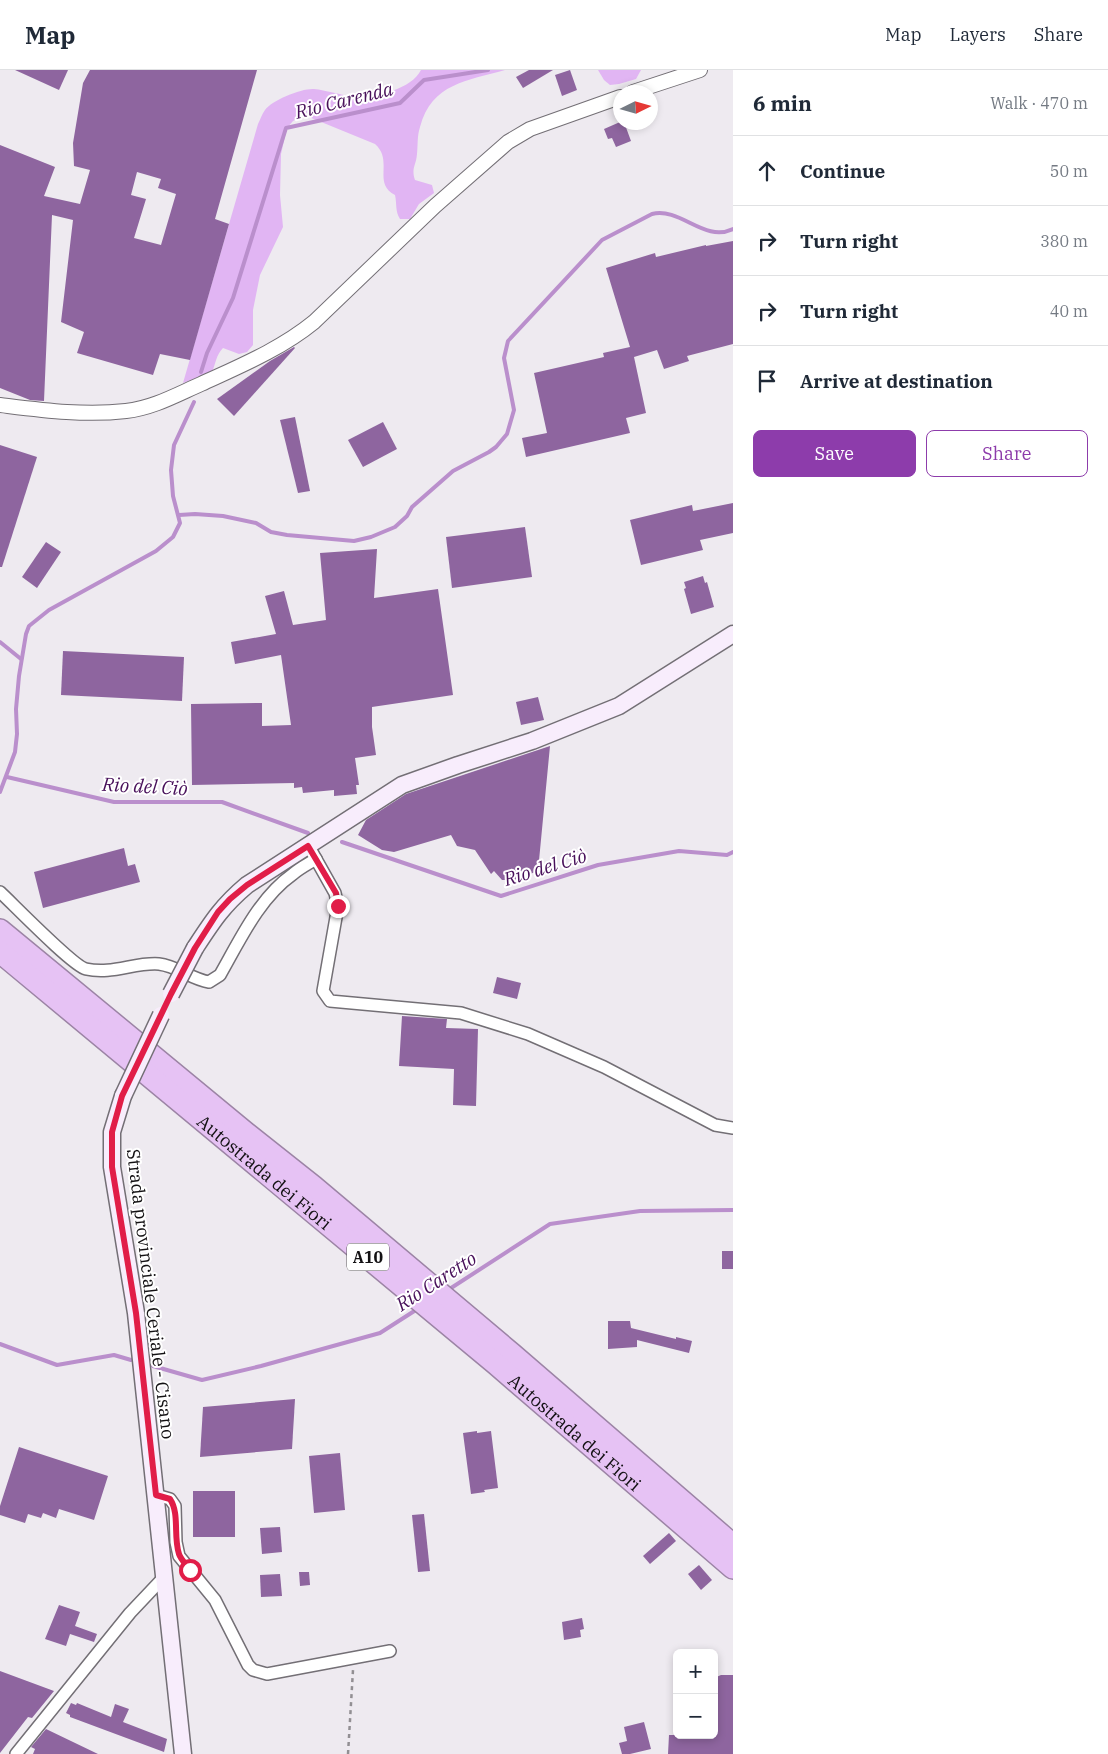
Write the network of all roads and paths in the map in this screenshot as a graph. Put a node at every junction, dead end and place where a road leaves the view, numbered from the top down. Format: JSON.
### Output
{"nodes":[{"id":1,"x":700,"y":70,"type":"edge"},
{"id":2,"x":654,"y":85,"type":"edge"},
{"id":3,"x":613,"y":99,"type":"edge"},
{"id":4,"x":0,"y":405,"type":"edge"},
{"id":5,"x":733,"y":634,"type":"edge"},
{"id":6,"x":312,"y":852,"type":"junction"},
{"id":7,"x":0,"y":892,"type":"edge"},
{"id":8,"x":0,"y":930,"type":"edge"},
{"id":9,"x":0,"y":952,"type":"edge"},
{"id":10,"x":733,"y":1128,"type":"edge"},
{"id":11,"x":156,"y":1495,"type":"junction"},
{"id":12,"x":733,"y":1545,"type":"edge"},
{"id":13,"x":733,"y":1568,"type":"edge"},
{"id":14,"x":165,"y":1576,"type":"junction"},
{"id":15,"x":390,"y":1651,"type":"dead end"},
{"id":16,"x":353,"y":1658,"type":"junction"},
{"id":17,"x":16,"y":1754,"type":"edge"},
{"id":18,"x":183,"y":1754,"type":"edge"},
{"id":19,"x":348,"y":1754,"type":"edge"}],
"edges":[{"from":1,"to":2,"type":"street"},
{"from":3,"to":4,"type":"street"},
{"from":5,"to":6,"type":"main road","name":"Strada provinciale Ceriale - Cisano"},
{"from":6,"to":7,"type":"street"},
{"from":6,"to":10,"type":"street"},
{"from":6,"to":11,"type":"main road","name":"Strada provinciale Ceriale - Cisano","bridge":true},
{"from":8,"to":12,"type":"highway","name":"Autostrada dei Fiori","number":"A10"},
{"from":9,"to":13,"type":"highway","name":"Autostrada dei Fiori","number":"A10"},
{"from":11,"to":14,"type":"main road","name":"Strada provinciale Ceriale - Cisano"},
{"from":11,"to":16,"type":"street"},
{"from":14,"to":17,"type":"street"},
{"from":14,"to":18,"type":"main road","name":"Strada provinciale Ceriale - Cisano"},
{"from":15,"to":16,"type":"street"},
{"from":16,"to":19,"type":"path"}]}
